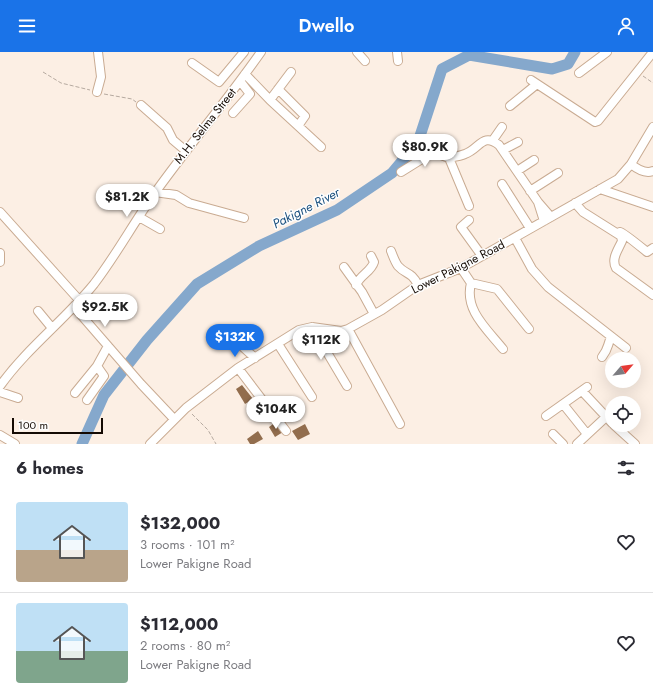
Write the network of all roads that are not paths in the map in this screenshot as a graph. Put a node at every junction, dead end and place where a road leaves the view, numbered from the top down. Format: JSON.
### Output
{"nodes":[{"id":1,"x":98,"y":52,"type":"edge"},
{"id":2,"x":244,"y":52,"type":"edge"},
{"id":3,"x":261,"y":52,"type":"edge"},
{"id":4,"x":357,"y":52,"type":"edge"},
{"id":5,"x":397,"y":52,"type":"edge"},
{"id":6,"x":607,"y":52,"type":"edge"},
{"id":7,"x":653,"y":52,"type":"edge"},
{"id":8,"x":365,"y":61,"type":"dead end"},
{"id":9,"x":398,"y":61,"type":"dead end"},
{"id":10,"x":192,"y":63,"type":"dead end"},
{"id":11,"x":292,"y":72,"type":"dead end"},
{"id":12,"x":579,"y":72,"type":"dead end"},
{"id":13,"x":246,"y":74,"type":"junction"},
{"id":14,"x":240,"y":81,"type":"junction"},
{"id":15,"x":278,"y":89,"type":"junction"},
{"id":16,"x":97,"y":92,"type":"dead end"},
{"id":17,"x":270,"y":100,"type":"junction"},
{"id":18,"x":141,"y":106,"type":"dead end"},
{"id":19,"x":510,"y":106,"type":"dead end"},
{"id":20,"x":233,"y":113,"type":"dead end"},
{"id":21,"x":298,"y":126,"type":"junction"},
{"id":22,"x":502,"y":127,"type":"dead end"},
{"id":23,"x":653,"y":127,"type":"edge"},
{"id":24,"x":492,"y":140,"type":"junction"},
{"id":25,"x":518,"y":142,"type":"dead end"},
{"id":26,"x":321,"y":147,"type":"dead end"},
{"id":27,"x":503,"y":150,"type":"junction"},
{"id":28,"x":186,"y":151,"type":"junction"},
{"id":29,"x":449,"y":158,"type":"junction"},
{"id":30,"x":534,"y":160,"type":"dead end"},
{"id":31,"x":631,"y":164,"type":"junction"},
{"id":32,"x":517,"y":171,"type":"junction"},
{"id":33,"x":653,"y":171,"type":"edge"},
{"id":34,"x":401,"y":172,"type":"dead end"},
{"id":35,"x":558,"y":173,"type":"dead end"},
{"id":36,"x":502,"y":184,"type":"dead end"},
{"id":37,"x":600,"y":189,"type":"junction"},
{"id":38,"x":530,"y":190,"type":"junction"},
{"id":39,"x":155,"y":192,"type":"junction"},
{"id":40,"x":576,"y":203,"type":"junction"},
{"id":41,"x":469,"y":206,"type":"dead end"},
{"id":42,"x":653,"y":207,"type":"edge"},
{"id":43,"x":0,"y":212,"type":"edge"},
{"id":44,"x":139,"y":217,"type":"junction"},
{"id":45,"x":244,"y":218,"type":"dead end"},
{"id":46,"x":548,"y":219,"type":"junction"},
{"id":47,"x":469,"y":220,"type":"dead end"},
{"id":48,"x":530,"y":228,"type":"junction"},
{"id":49,"x":160,"y":229,"type":"dead end"},
{"id":50,"x":617,"y":234,"type":"junction"},
{"id":51,"x":515,"y":238,"type":"junction"},
{"id":52,"x":653,"y":248,"type":"edge"},
{"id":53,"x":391,"y":251,"type":"dead end"},
{"id":54,"x":0,"y":253,"type":"edge"},
{"id":55,"x":371,"y":256,"type":"dead end"},
{"id":56,"x":482,"y":256,"type":"junction"},
{"id":57,"x":0,"y":262,"type":"edge"},
{"id":58,"x":344,"y":267,"type":"dead end"},
{"id":59,"x":461,"y":268,"type":"junction"},
{"id":60,"x":471,"y":283,"type":"junction"},
{"id":61,"x":356,"y":285,"type":"junction"},
{"id":62,"x":418,"y":286,"type":"junction"},
{"id":63,"x":653,"y":295,"type":"edge"},
{"id":64,"x":77,"y":305,"type":"junction"},
{"id":65,"x":38,"y":311,"type":"dead end"},
{"id":66,"x":374,"y":314,"type":"junction"},
{"id":67,"x":312,"y":327,"type":"junction"},
{"id":68,"x":52,"y":328,"type":"junction"},
{"id":69,"x":348,"y":329,"type":"junction"},
{"id":70,"x":530,"y":329,"type":"dead end"},
{"id":71,"x":611,"y":337,"type":"junction"},
{"id":72,"x":233,"y":338,"type":"dead end"},
{"id":73,"x":278,"y":344,"type":"junction"},
{"id":74,"x":108,"y":346,"type":"junction"},
{"id":75,"x":626,"y":348,"type":"dead end"},
{"id":76,"x":503,"y":349,"type":"dead end"},
{"id":77,"x":602,"y":357,"type":"dead end"},
{"id":78,"x":254,"y":358,"type":"junction"},
{"id":79,"x":97,"y":366,"type":"junction"},
{"id":80,"x":238,"y":368,"type":"junction"},
{"id":81,"x":2,"y":380,"type":"edge"},
{"id":82,"x":347,"y":386,"type":"dead end"},
{"id":83,"x":0,"y":392,"type":"edge"},
{"id":84,"x":75,"y":393,"type":"dead end"},
{"id":85,"x":312,"y":397,"type":"dead end"},
{"id":86,"x":18,"y":398,"type":"dead end"},
{"id":87,"x":88,"y":400,"type":"dead end"},
{"id":88,"x":563,"y":404,"type":"junction"},
{"id":89,"x":546,"y":416,"type":"dead end"},
{"id":90,"x":605,"y":416,"type":"edge"},
{"id":91,"x":605,"y":418,"type":"edge"},
{"id":92,"x":174,"y":419,"type":"junction"},
{"id":93,"x":400,"y":424,"type":"dead end"},
{"id":94,"x":286,"y":431,"type":"dead end"},
{"id":95,"x":622,"y":432,"type":"edge"},
{"id":96,"x":587,"y":434,"type":"junction"},
{"id":97,"x":0,"y":435,"type":"edge"},
{"id":98,"x":15,"y":444,"type":"edge"},
{"id":99,"x":150,"y":444,"type":"edge"},
{"id":100,"x":577,"y":444,"type":"edge"},
{"id":101,"x":635,"y":444,"type":"edge"}],
"edges":[{"from":1,"to":16,"type":"street"},
{"from":2,"to":10,"type":"street"},
{"from":3,"to":13,"type":"street","name":"M.H. Selma Street"},
{"from":4,"to":8,"type":"street"},
{"from":5,"to":9,"type":"street"},
{"from":6,"to":12,"type":"street"},
{"from":7,"to":19,"type":"street"},
{"from":11,"to":15,"type":"street"},
{"from":13,"to":14,"type":"street","name":"M.H. Selma Street"},
{"from":13,"to":17,"type":"street"},
{"from":14,"to":20,"type":"street"},
{"from":14,"to":28,"type":"street","name":"M.H. Selma Street"},
{"from":15,"to":17,"type":"street"},
{"from":15,"to":21,"type":"street"},
{"from":17,"to":21,"type":"street"},
{"from":18,"to":28,"type":"street"},
{"from":21,"to":26,"type":"street"},
{"from":22,"to":24,"type":"street"},
{"from":23,"to":31,"type":"street","name":"Lower Pakigne Road"},
{"from":24,"to":27,"type":"street"},
{"from":24,"to":29,"type":"street"},
{"from":25,"to":27,"type":"street"},
{"from":27,"to":32,"type":"street"},
{"from":28,"to":39,"type":"street","name":"M.H. Selma Street"},
{"from":29,"to":34,"type":"street"},
{"from":29,"to":41,"type":"street"},
{"from":30,"to":32,"type":"street"},
{"from":31,"to":33,"type":"street"},
{"from":31,"to":37,"type":"street","name":"Lower Pakigne Road"},
{"from":32,"to":38,"type":"street"},
{"from":35,"to":38,"type":"street"},
{"from":36,"to":48,"type":"street"},
{"from":37,"to":40,"type":"street","name":"Lower Pakigne Road"},
{"from":37,"to":42,"type":"street"},
{"from":38,"to":46,"type":"street"},
{"from":39,"to":44,"type":"street","name":"M.H. Selma Street"},
{"from":39,"to":45,"type":"street"},
{"from":40,"to":46,"type":"street","name":"Lower Pakigne Road"},
{"from":40,"to":50,"type":"street"},
{"from":43,"to":64,"type":"street"},
{"from":44,"to":49,"type":"street"},
{"from":44,"to":64,"type":"street","name":"M.H. Selma Street"},
{"from":46,"to":48,"type":"street","name":"Lower Pakigne Road"},
{"from":47,"to":56,"type":"street"},
{"from":48,"to":51,"type":"street","name":"Lower Pakigne Road"},
{"from":50,"to":52,"type":"street"},
{"from":50,"to":63,"type":"street"},
{"from":51,"to":56,"type":"street","name":"Lower Pakigne Road"},
{"from":51,"to":71,"type":"street"},
{"from":53,"to":62,"type":"street"},
{"from":54,"to":57,"type":"street"},
{"from":55,"to":61,"type":"street"},
{"from":56,"to":59,"type":"street","name":"Lower Pakigne Road"},
{"from":58,"to":61,"type":"street"},
{"from":59,"to":60,"type":"street"},
{"from":59,"to":62,"type":"street","name":"Lower Pakigne Road"},
{"from":60,"to":70,"type":"street"},
{"from":60,"to":76,"type":"street"},
{"from":61,"to":66,"type":"street"},
{"from":62,"to":66,"type":"street","name":"Lower Pakigne Road"},
{"from":64,"to":68,"type":"street","name":"M.H. Selma Street"},
{"from":64,"to":74,"type":"street"},
{"from":65,"to":68,"type":"street"},
{"from":66,"to":69,"type":"street","name":"Lower Pakigne Road"},
{"from":67,"to":69,"type":"street","name":"Lower Pakigne Road"},
{"from":67,"to":73,"type":"street","name":"Lower Pakigne Road"},
{"from":67,"to":82,"type":"street"},
{"from":68,"to":81,"type":"street","name":"M.H. Selma Street"},
{"from":69,"to":93,"type":"street"},
{"from":71,"to":75,"type":"street"},
{"from":71,"to":77,"type":"street"},
{"from":72,"to":78,"type":"street"},
{"from":73,"to":78,"type":"street","name":"Lower Pakigne Road"},
{"from":73,"to":85,"type":"street"},
{"from":74,"to":79,"type":"street"},
{"from":74,"to":92,"type":"street"},
{"from":78,"to":80,"type":"street","name":"Lower Pakigne Road"},
{"from":79,"to":84,"type":"street"},
{"from":79,"to":87,"type":"street"},
{"from":80,"to":92,"type":"street","name":"Lower Pakigne Road"},
{"from":80,"to":94,"type":"street"},
{"from":83,"to":86,"type":"street"},
{"from":88,"to":89,"type":"street"},
{"from":88,"to":90,"type":"street"},
{"from":88,"to":96,"type":"street"},
{"from":91,"to":96,"type":"street"},
{"from":92,"to":99,"type":"street","name":"Lower Pakigne Road"},
{"from":95,"to":101,"type":"street"},
{"from":96,"to":100,"type":"street"},
{"from":97,"to":98,"type":"street"}]}
